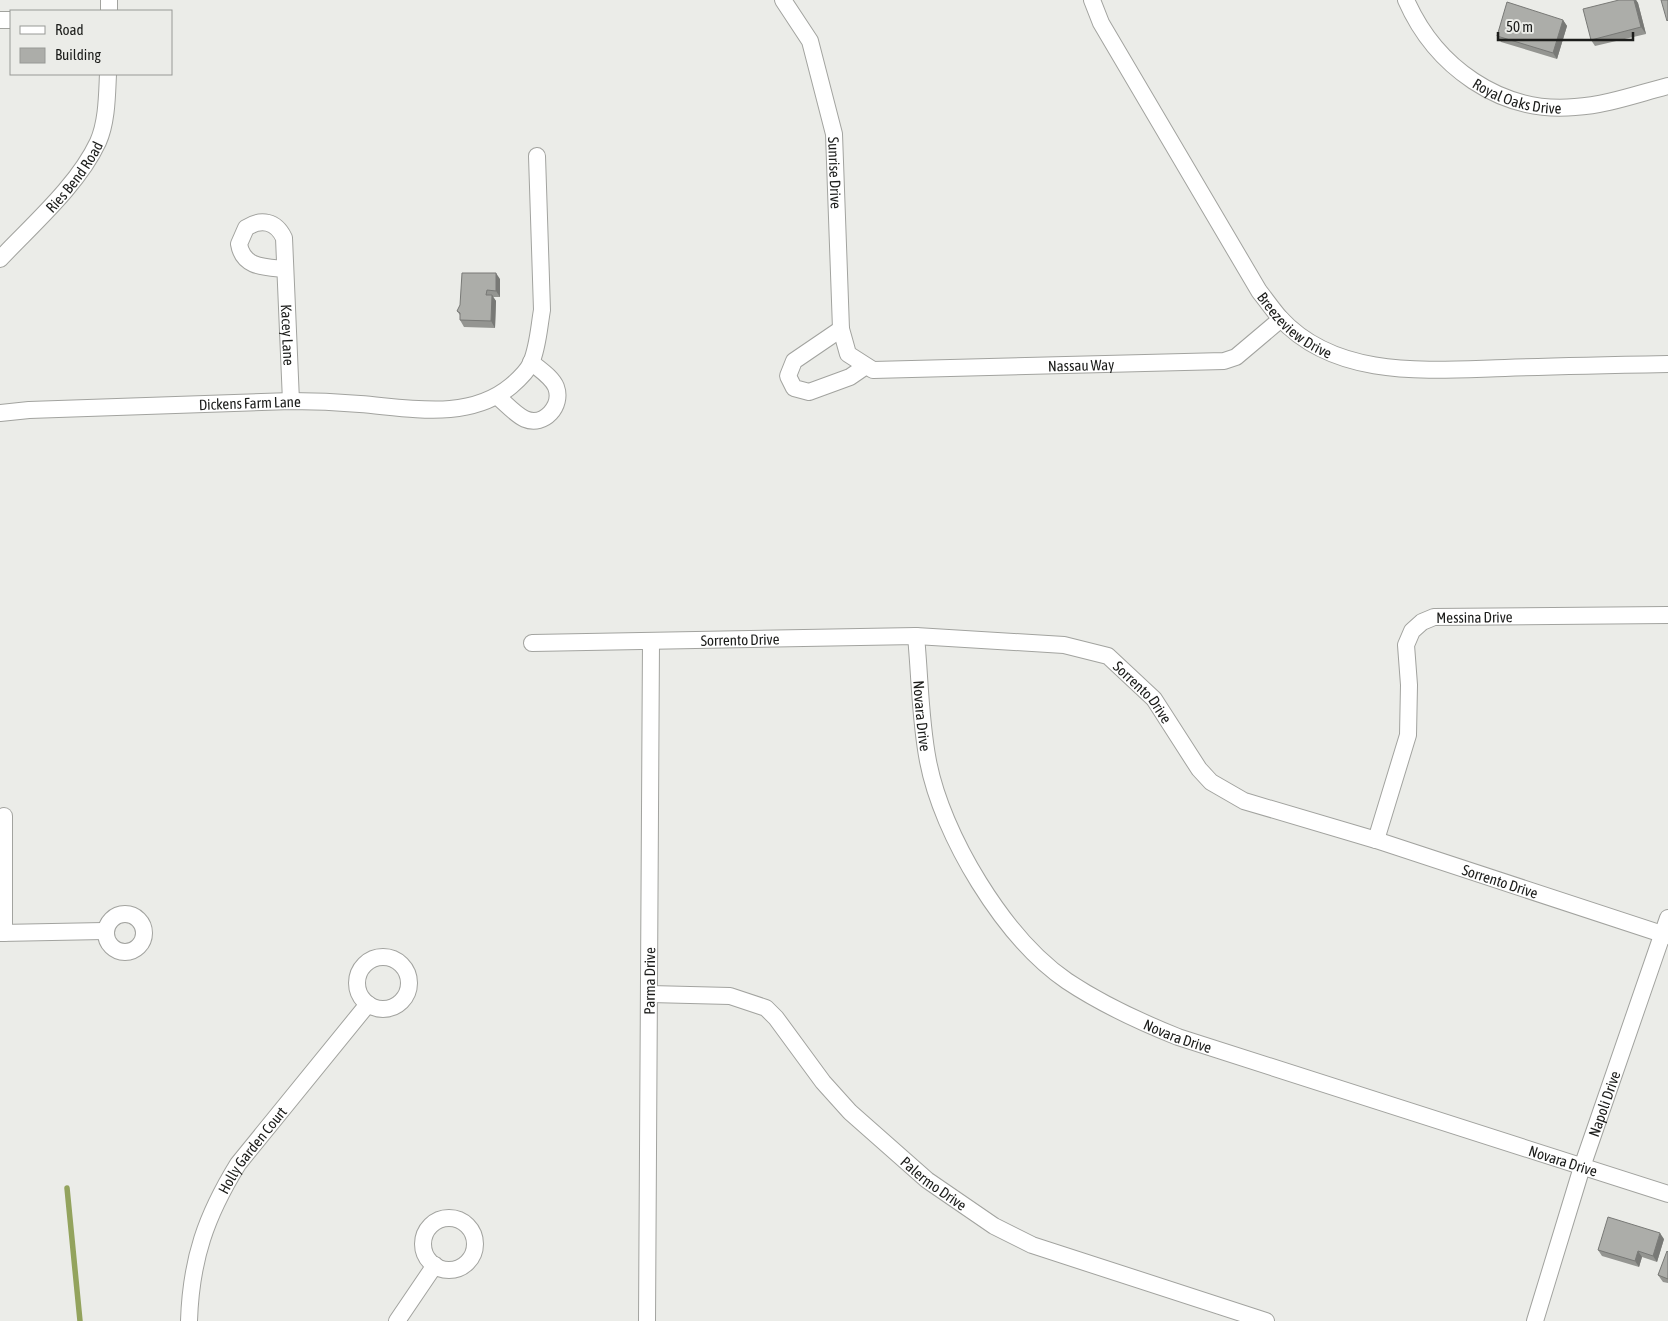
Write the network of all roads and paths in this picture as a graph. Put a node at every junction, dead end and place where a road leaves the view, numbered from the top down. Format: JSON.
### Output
{"nodes":[{"id":1,"x":783,"y":0,"type":"edge"},
{"id":2,"x":1092,"y":0,"type":"edge"},
{"id":3,"x":1406,"y":0,"type":"edge"},
{"id":4,"x":108,"y":75,"type":"edge"},
{"id":5,"x":1668,"y":86,"type":"edge"},
{"id":6,"x":537,"y":156,"type":"dead end"},
{"id":7,"x":0,"y":259,"type":"edge"},
{"id":8,"x":285,"y":269,"type":"dead end"},
{"id":9,"x":1281,"y":319,"type":"junction"},
{"id":10,"x":840,"y":329,"type":"junction"},
{"id":11,"x":848,"y":354,"type":"joint"},
{"id":12,"x":531,"y":362,"type":"junction"},
{"id":13,"x":1668,"y":364,"type":"edge"},
{"id":14,"x":866,"y":366,"type":"junction"},
{"id":15,"x":498,"y":397,"type":"junction"},
{"id":16,"x":291,"y":401,"type":"junction"},
{"id":17,"x":0,"y":413,"type":"edge"},
{"id":18,"x":1668,"y":615,"type":"edge"},
{"id":19,"x":916,"y":636,"type":"junction"},
{"id":20,"x":651,"y":641,"type":"junction"},
{"id":21,"x":532,"y":643,"type":"dead end"},
{"id":22,"x":4,"y":816,"type":"dead end"},
{"id":23,"x":1376,"y":840,"type":"junction"},
{"id":24,"x":1668,"y":918,"type":"edge"},
{"id":25,"x":104,"y":931,"type":"dead end"},
{"id":26,"x":2,"y":933,"type":"edge"},
{"id":27,"x":1665,"y":935,"type":"edge"},
{"id":28,"x":650,"y":994,"type":"junction"},
{"id":29,"x":368,"y":1004,"type":"dead end"},
{"id":30,"x":1582,"y":1167,"type":"junction"},
{"id":31,"x":1668,"y":1194,"type":"edge"},
{"id":32,"x":435,"y":1265,"type":"dead end"},
{"id":33,"x":189,"y":1321,"type":"edge"},
{"id":34,"x":398,"y":1321,"type":"edge"},
{"id":35,"x":646,"y":1321,"type":"edge"},
{"id":36,"x":1266,"y":1321,"type":"edge"},
{"id":37,"x":1535,"y":1321,"type":"edge"}],
"edges":[{"from":1,"to":10,"type":"street","name":"Sunrise Drive"},
{"from":2,"to":9,"type":"street","name":"Breezeview Drive"},
{"from":3,"to":5,"type":"street","name":"Royal Oaks Drive"},
{"from":4,"to":7,"type":"street","name":"Ries Bend Road"},
{"from":6,"to":12,"type":"street","name":"Dickens Farm Lane"},
{"from":8,"to":16,"type":"street","name":"Kacey Lane"},
{"from":9,"to":13,"type":"street","name":"Breezeview Drive"},
{"from":9,"to":14,"type":"street","name":"Nassau Way"},
{"from":10,"to":11,"type":"street","name":"Sunrise Drive"},
{"from":10,"to":14,"type":"street"},
{"from":11,"to":14,"type":"street","name":"Nassau Way"},
{"from":12,"to":15,"type":"street","name":"Dickens Farm Lane"},
{"from":12,"to":15,"type":"street"},
{"from":15,"to":16,"type":"street","name":"Dickens Farm Lane"},
{"from":16,"to":17,"type":"street","name":"Dickens Farm Lane"},
{"from":18,"to":23,"type":"street","name":"Messina Drive"},
{"from":19,"to":20,"type":"street","name":"Sorrento Drive"},
{"from":19,"to":23,"type":"street","name":"Sorrento Drive"},
{"from":19,"to":30,"type":"street","name":"Novara Drive"},
{"from":20,"to":21,"type":"street","name":"Sorrento Drive"},
{"from":20,"to":28,"type":"street","name":"Parma Drive"},
{"from":22,"to":26,"type":"street"},
{"from":23,"to":27,"type":"street","name":"Sorrento Drive"},
{"from":24,"to":27,"type":"street","name":"Napoli Drive"},
{"from":25,"to":26,"type":"street"},
{"from":27,"to":30,"type":"street","name":"Napoli Drive"},
{"from":28,"to":35,"type":"street","name":"Parma Drive"},
{"from":28,"to":36,"type":"street","name":"Palermo Drive"},
{"from":29,"to":33,"type":"street","name":"Holly Garden Court"},
{"from":30,"to":31,"type":"street","name":"Novara Drive"},
{"from":30,"to":37,"type":"street","name":"Napoli Drive"},
{"from":32,"to":34,"type":"street"}]}
